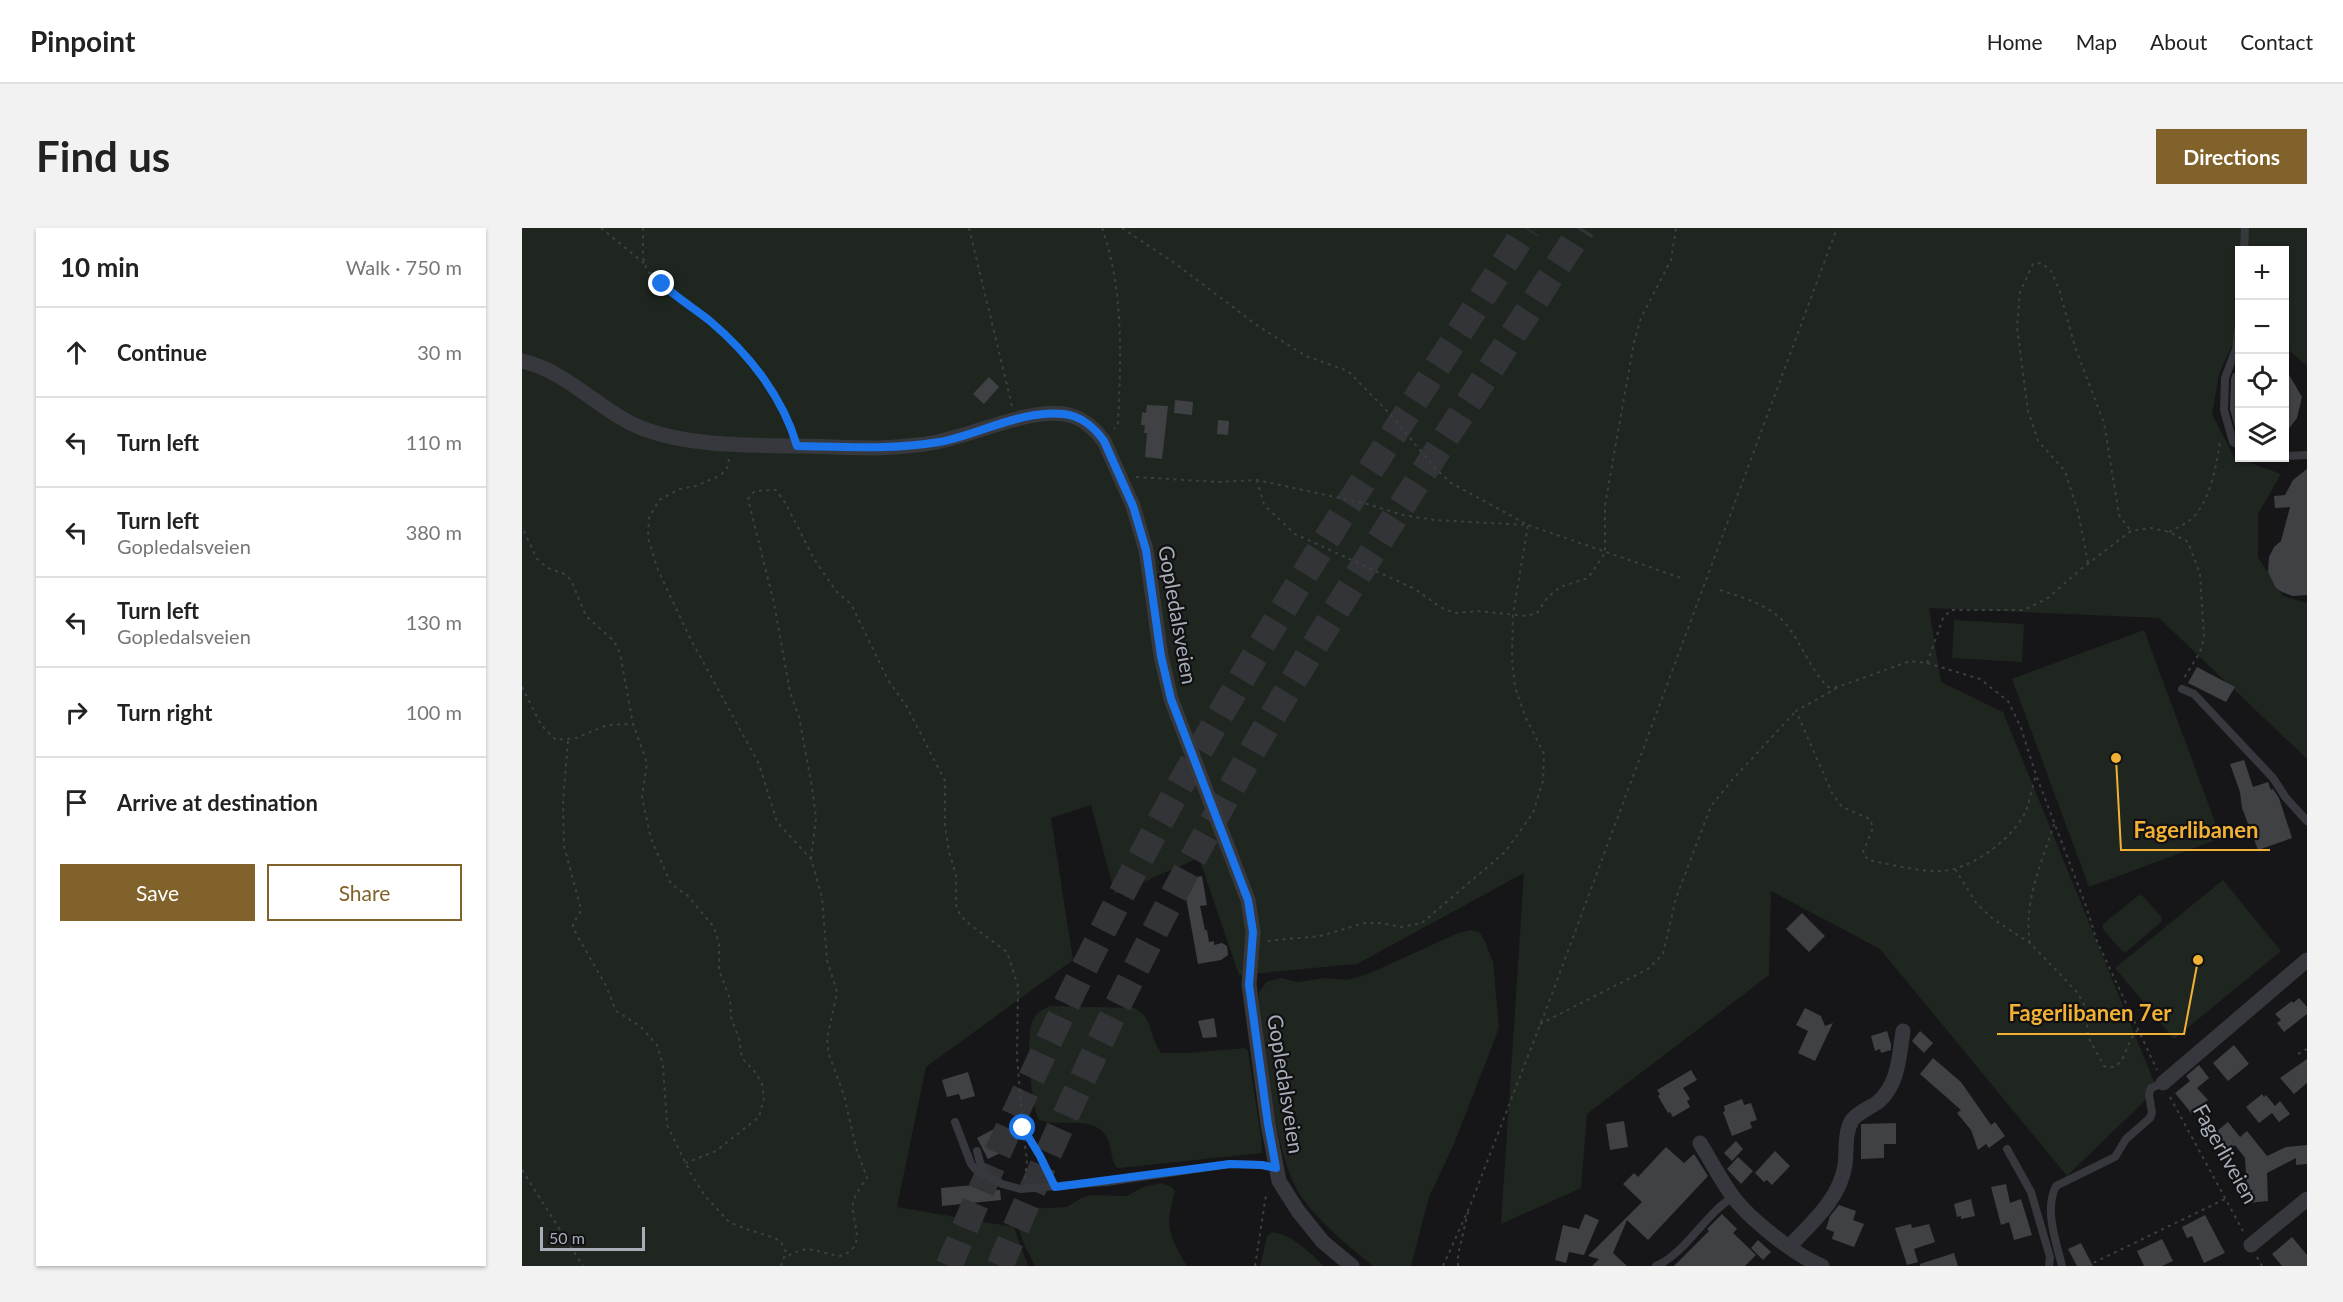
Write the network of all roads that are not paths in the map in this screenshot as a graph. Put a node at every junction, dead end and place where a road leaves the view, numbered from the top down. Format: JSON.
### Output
{"nodes":[{"id":1,"x":2245,"y":228,"type":"edge"},
{"id":2,"x":2244,"y":246,"type":"edge"},
{"id":3,"x":2235,"y":353,"type":"edge"},
{"id":4,"x":522,"y":361,"type":"edge"},
{"id":5,"x":2235,"y":443,"type":"edge"},
{"id":6,"x":2307,"y":455,"type":"edge"},
{"id":7,"x":2289,"y":456,"type":"edge"},
{"id":8,"x":2182,"y":689,"type":"road end"},
{"id":9,"x":2307,"y":821,"type":"edge"},
{"id":10,"x":2307,"y":960,"type":"edge"},
{"id":11,"x":1904,"y":1031,"type":"dead end"},
{"id":12,"x":2163,"y":1083,"type":"joint"},
{"id":13,"x":955,"y":1122,"type":"dead end"},
{"id":14,"x":1700,"y":1143,"type":"dead end"},
{"id":15,"x":2007,"y":1149,"type":"dead end"},
{"id":16,"x":977,"y":1152,"type":"dead end"},
{"id":17,"x":983,"y":1174,"type":"junction"},
{"id":18,"x":1278,"y":1174,"type":"junction"},
{"id":19,"x":1733,"y":1197,"type":"junction"},
{"id":20,"x":2307,"y":1199,"type":"edge"},
{"id":21,"x":2251,"y":1245,"type":"road end"},
{"id":22,"x":1789,"y":1246,"type":"junction"},
{"id":23,"x":1352,"y":1266,"type":"edge"},
{"id":24,"x":1656,"y":1266,"type":"edge"},
{"id":25,"x":1822,"y":1266,"type":"edge"},
{"id":26,"x":2049,"y":1266,"type":"edge"},
{"id":27,"x":2062,"y":1266,"type":"edge"}],
"edges":[{"from":1,"to":2,"type":"lane"},
{"from":3,"to":5,"type":"lane"},
{"from":4,"to":18,"type":"street","name":"Gopledalsveien"},
{"from":6,"to":7,"type":"lane"},
{"from":8,"to":9,"type":"lane"},
{"from":10,"to":12,"type":"street"},
{"from":11,"to":22,"type":"street"},
{"from":12,"to":27,"type":"lane"},
{"from":13,"to":17,"type":"lane"},
{"from":14,"to":19,"type":"street"},
{"from":15,"to":26,"type":"lane"},
{"from":16,"to":17,"type":"lane"},
{"from":17,"to":18,"type":"lane"},
{"from":18,"to":23,"type":"street","name":"Gopledalsveien"},
{"from":19,"to":22,"type":"street"},
{"from":19,"to":24,"type":"lane"},
{"from":20,"to":21,"type":"street","name":"Fagerliveien"},
{"from":22,"to":25,"type":"street"}]}
